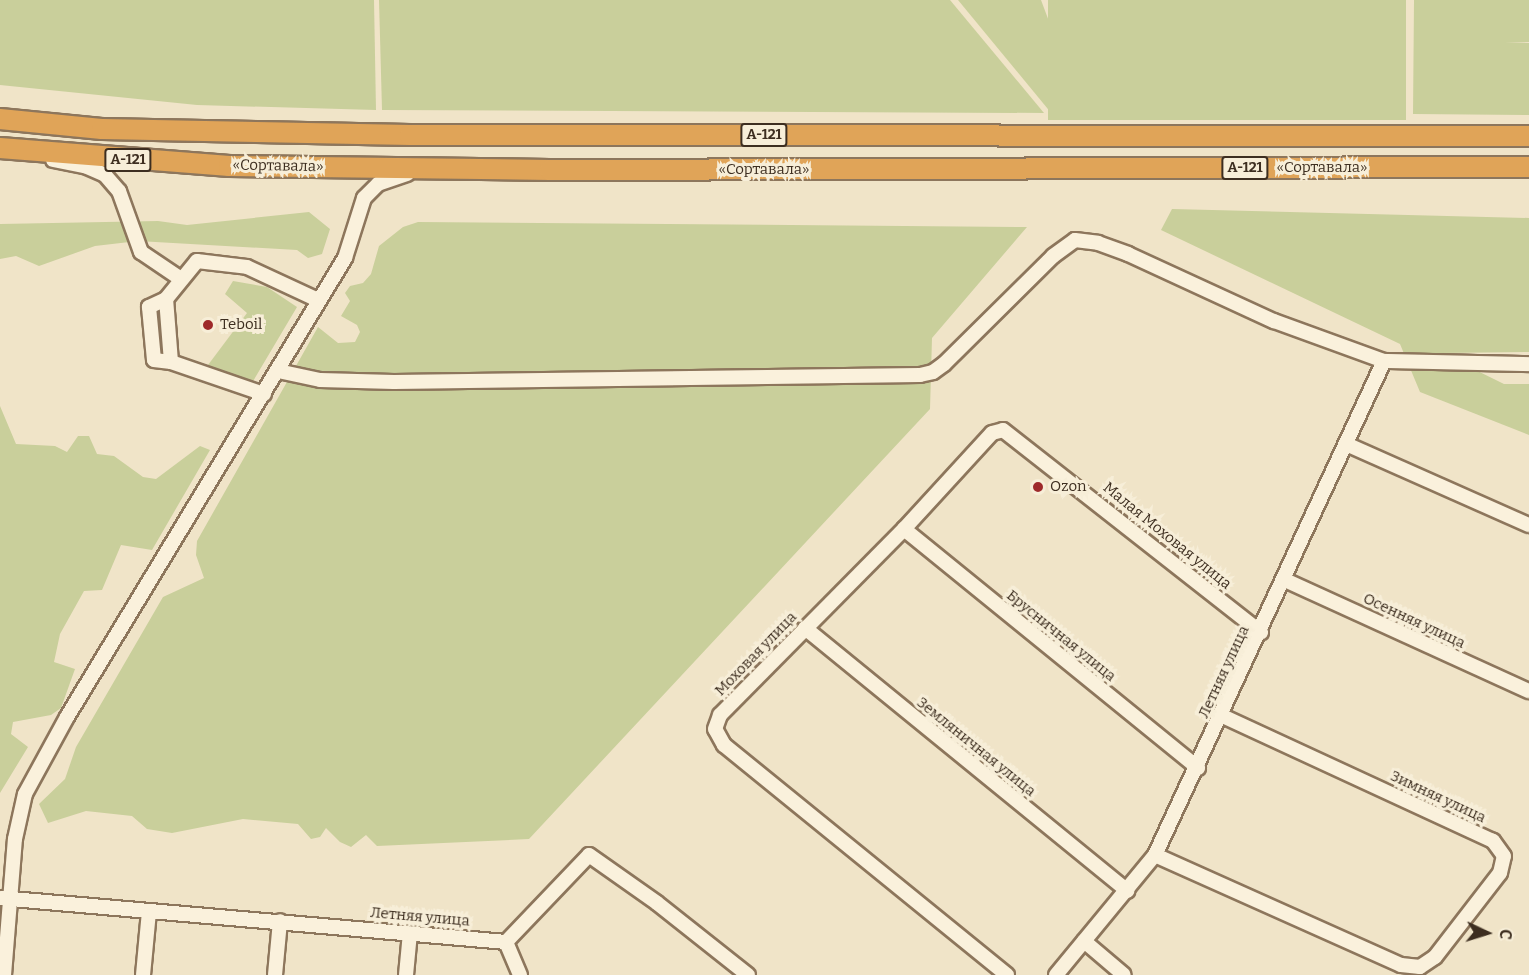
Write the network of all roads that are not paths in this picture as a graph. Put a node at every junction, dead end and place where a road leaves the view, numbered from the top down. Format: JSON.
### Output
{"nodes":[{"id":1,"x":0,"y":119,"type":"edge"},
{"id":2,"x":1529,"y":136,"type":"edge"},
{"id":3,"x":0,"y":148,"type":"edge"},
{"id":4,"x":0,"y":153,"type":"edge"},
{"id":5,"x":436,"y":168,"type":"junction"},
{"id":6,"x":1529,"y":168,"type":"edge"},
{"id":7,"x":181,"y":279,"type":"junction"},
{"id":8,"x":318,"y":300,"type":"junction"},
{"id":9,"x":1384,"y":361,"type":"junction"},
{"id":10,"x":1529,"y":364,"type":"edge"},
{"id":11,"x":278,"y":371,"type":"junction"},
{"id":12,"x":264,"y":394,"type":"junction"},
{"id":13,"x":992,"y":433,"type":"joint"},
{"id":14,"x":1346,"y":444,"type":"junction"},
{"id":15,"x":1529,"y":525,"type":"edge"},
{"id":16,"x":904,"y":529,"type":"junction"},
{"id":17,"x":1285,"y":580,"type":"junction"},
{"id":18,"x":805,"y":628,"type":"junction"},
{"id":19,"x":1261,"y":632,"type":"junction"},
{"id":20,"x":1529,"y":691,"type":"edge"},
{"id":21,"x":1222,"y":716,"type":"junction"},
{"id":22,"x":1198,"y":768,"type":"junction"},
{"id":23,"x":1155,"y":855,"type":"junction"},
{"id":24,"x":1127,"y":891,"type":"junction"},
{"id":25,"x":6,"y":899,"type":"edge"},
{"id":26,"x":149,"y":912,"type":"junction"},
{"id":27,"x":280,"y":921,"type":"junction"},
{"id":28,"x":410,"y":933,"type":"junction"},
{"id":29,"x":1084,"y":941,"type":"junction"},
{"id":30,"x":506,"y":942,"type":"junction"},
{"id":31,"x":4,"y":975,"type":"edge"},
{"id":32,"x":143,"y":975,"type":"edge"},
{"id":33,"x":275,"y":975,"type":"edge"},
{"id":34,"x":406,"y":975,"type":"edge"},
{"id":35,"x":520,"y":975,"type":"edge"},
{"id":36,"x":748,"y":975,"type":"edge"},
{"id":37,"x":1007,"y":975,"type":"edge"},
{"id":38,"x":1056,"y":975,"type":"edge"},
{"id":39,"x":1124,"y":975,"type":"edge"}],
"edges":[{"from":1,"to":2,"type":"highway","number":"А-121"},
{"from":3,"to":5,"type":"highway","name":"«Сортавала»","number":"А-121"},
{"from":4,"to":7,"type":"street"},
{"from":5,"to":6,"type":"highway","name":"«Сортавала»","number":"А-121"},
{"from":5,"to":8,"type":"street"},
{"from":7,"to":8,"type":"street"},
{"from":7,"to":12,"type":"street"},
{"from":8,"to":11,"type":"street"},
{"from":9,"to":10,"type":"street"},
{"from":9,"to":11,"type":"street"},
{"from":9,"to":14,"type":"street","name":"Летняя улица"},
{"from":11,"to":12,"type":"street"},
{"from":12,"to":25,"type":"street"},
{"from":13,"to":16,"type":"street","name":"Моховая улица"},
{"from":13,"to":19,"type":"street","name":"Малая Моховая улица"},
{"from":14,"to":15,"type":"street"},
{"from":14,"to":17,"type":"street","name":"Летняя улица"},
{"from":16,"to":18,"type":"street","name":"Моховая улица"},
{"from":16,"to":22,"type":"street","name":"Брусничная улица"},
{"from":17,"to":19,"type":"street","name":"Летняя улица"},
{"from":17,"to":20,"type":"street","name":"Осенняя улица"},
{"from":18,"to":24,"type":"street","name":"Земляничная улица"},
{"from":18,"to":37,"type":"street","name":"Моховая улица"},
{"from":19,"to":21,"type":"street","name":"Летняя улица"},
{"from":21,"to":22,"type":"street","name":"Летняя улица"},
{"from":21,"to":23,"type":"street","name":"Зимняя улица"},
{"from":22,"to":23,"type":"street","name":"Летняя улица"},
{"from":23,"to":24,"type":"street","name":"Летняя улица"},
{"from":24,"to":29,"type":"street","name":"Летняя улица"},
{"from":25,"to":26,"type":"street","name":"Летняя улица"},
{"from":25,"to":31,"type":"street"},
{"from":26,"to":27,"type":"street","name":"Летняя улица"},
{"from":26,"to":32,"type":"street"},
{"from":27,"to":28,"type":"street","name":"Летняя улица"},
{"from":27,"to":33,"type":"street"},
{"from":28,"to":30,"type":"street","name":"Летняя улица"},
{"from":28,"to":34,"type":"street"},
{"from":29,"to":38,"type":"street","name":"Летняя улица"},
{"from":29,"to":39,"type":"street"},
{"from":30,"to":35,"type":"street"},
{"from":30,"to":36,"type":"street"}]}
